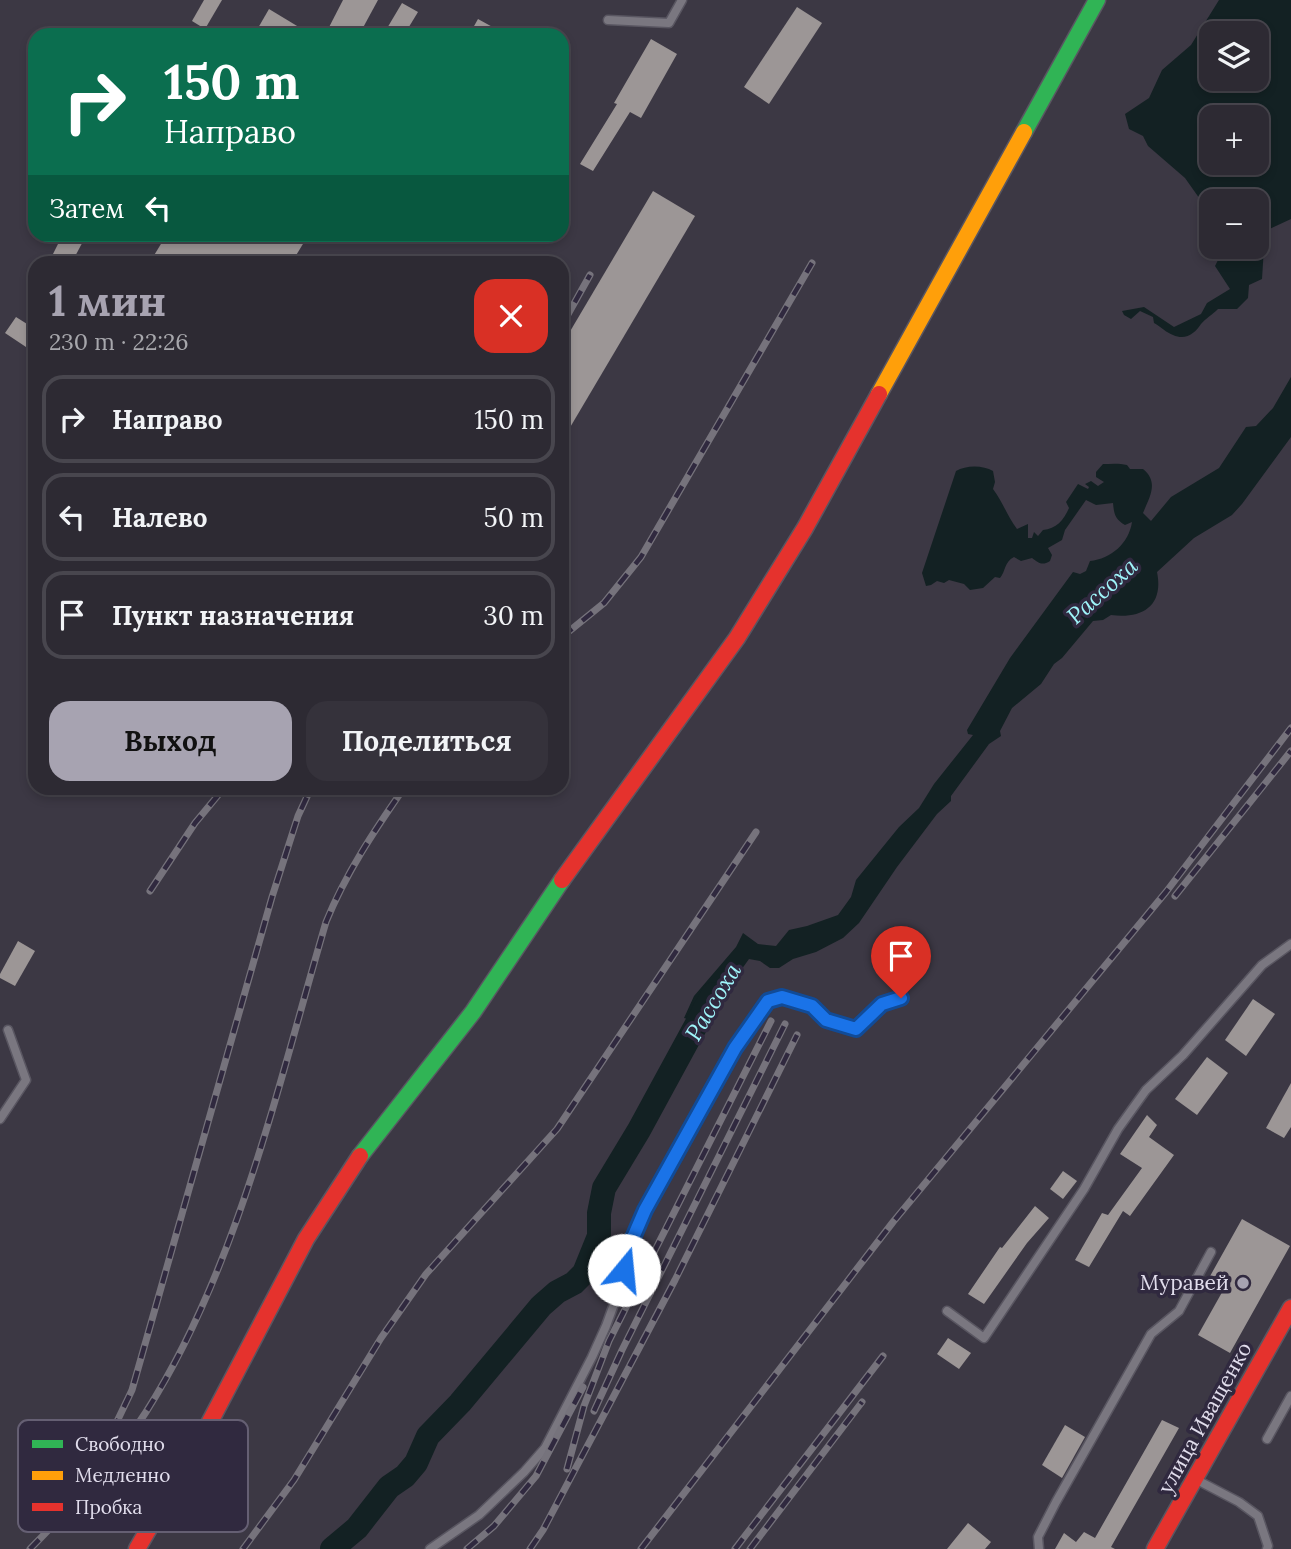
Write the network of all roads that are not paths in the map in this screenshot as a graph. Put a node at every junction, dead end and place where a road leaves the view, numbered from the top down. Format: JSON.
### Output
{"nodes":[{"id":1,"x":682,"y":0,"type":"edge"},
{"id":2,"x":1097,"y":0,"type":"edge"},
{"id":3,"x":608,"y":20,"type":"dead end"},
{"id":4,"x":1291,"y":944,"type":"edge"},
{"id":5,"x":901,"y":998,"type":"dead end"},
{"id":6,"x":8,"y":1030,"type":"dead end"},
{"id":7,"x":0,"y":1119,"type":"edge"},
{"id":8,"x":1211,"y":1252,"type":"dead end"},
{"id":9,"x":1291,"y":1308,"type":"edge"},
{"id":10,"x":947,"y":1311,"type":"dead end"},
{"id":11,"x":1291,"y":1396,"type":"edge"},
{"id":12,"x":211,"y":1420,"type":"edge"},
{"id":13,"x":1267,"y":1439,"type":"dead end"},
{"id":14,"x":1195,"y":1479,"type":"junction"},
{"id":15,"x":147,"y":1532,"type":"edge"},
{"id":16,"x":137,"y":1549,"type":"edge"},
{"id":17,"x":430,"y":1549,"type":"edge"},
{"id":18,"x":1039,"y":1549,"type":"edge"},
{"id":19,"x":1155,"y":1549,"type":"edge"},
{"id":20,"x":1267,"y":1549,"type":"edge"}],
"edges":[{"from":1,"to":3,"type":"lane"},
{"from":2,"to":12,"type":"street"},
{"from":4,"to":10,"type":"lane"},
{"from":5,"to":17,"type":"lane"},
{"from":6,"to":7,"type":"lane"},
{"from":8,"to":18,"type":"lane"},
{"from":9,"to":14,"type":"street","name":"улица Иващенко"},
{"from":11,"to":13,"type":"lane"},
{"from":14,"to":19,"type":"street","name":"улица Иващенко"},
{"from":14,"to":20,"type":"lane"},
{"from":15,"to":16,"type":"street"}]}
